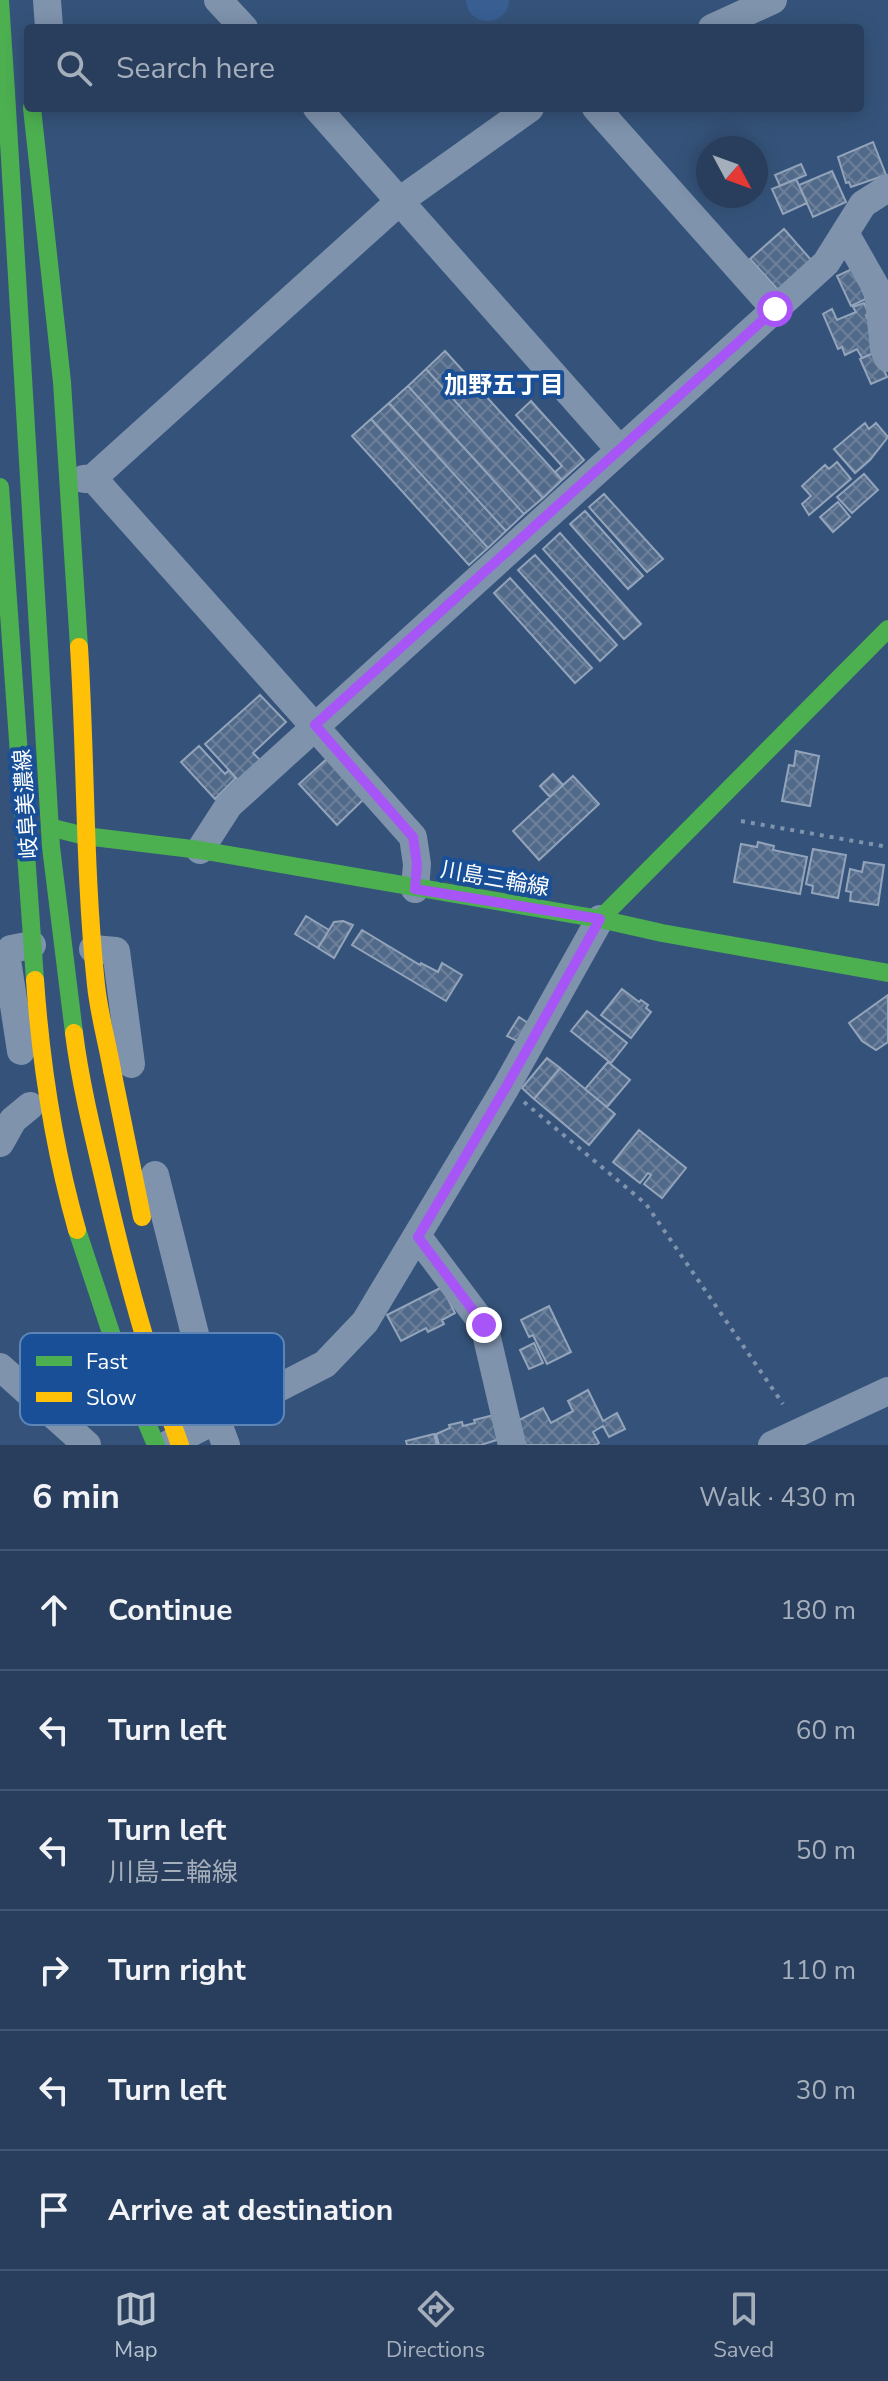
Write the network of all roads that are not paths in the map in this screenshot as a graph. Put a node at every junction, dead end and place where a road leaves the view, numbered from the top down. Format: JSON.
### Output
{"nodes":[{"id":1,"x":47,"y":0,"type":"edge"},
{"id":2,"x":218,"y":0,"type":"edge"},
{"id":3,"x":773,"y":0,"type":"edge"},
{"id":4,"x":0,"y":1,"type":"edge"},
{"id":5,"x":49,"y":24,"type":"edge"},
{"id":6,"x":240,"y":24,"type":"edge"},
{"id":7,"x":721,"y":24,"type":"edge"},
{"id":8,"x":6,"y":92,"type":"junction"},
{"id":9,"x":32,"y":112,"type":"edge"},
{"id":10,"x":53,"y":112,"type":"edge"},
{"id":11,"x":321,"y":112,"type":"edge"},
{"id":12,"x":524,"y":112,"type":"edge"},
{"id":13,"x":600,"y":112,"type":"edge"},
{"id":14,"x":0,"y":172,"type":"edge"},
{"id":15,"x":888,"y":188,"type":"edge"},
{"id":16,"x":401,"y":200,"type":"junction"},
{"id":17,"x":845,"y":233,"type":"junction"},
{"id":18,"x":775,"y":309,"type":"junction"},
{"id":19,"x":888,"y":358,"type":"edge"},
{"id":20,"x":620,"y":450,"type":"junction"},
{"id":21,"x":89,"y":479,"type":"junction"},
{"id":22,"x":0,"y":487,"type":"edge"},
{"id":23,"x":888,"y":629,"type":"edge"},
{"id":24,"x":7,"y":706,"type":"edge"},
{"id":25,"x":83,"y":714,"type":"junction"},
{"id":26,"x":315,"y":725,"type":"junction"},
{"id":27,"x":0,"y":816,"type":"edge"},
{"id":28,"x":22,"y":820,"type":"junction"},
{"id":29,"x":85,"y":836,"type":"junction"},
{"id":30,"x":200,"y":850,"type":"junction"},
{"id":31,"x":415,"y":889,"type":"junction"},
{"id":32,"x":600,"y":919,"type":"junction"},
{"id":33,"x":32,"y":945,"type":"junction"},
{"id":34,"x":93,"y":949,"type":"junction"},
{"id":35,"x":888,"y":973,"type":"edge"},
{"id":36,"x":30,"y":1106,"type":"junction"},
{"id":37,"x":0,"y":1143,"type":"edge"},
{"id":38,"x":146,"y":1237,"type":"dead end"},
{"id":39,"x":418,"y":1237,"type":"junction"},
{"id":40,"x":91,"y":1333,"type":"edge"},
{"id":41,"x":110,"y":1333,"type":"edge"},
{"id":42,"x":143,"y":1333,"type":"edge"},
{"id":43,"x":188,"y":1333,"type":"edge"},
{"id":44,"x":0,"y":1367,"type":"edge"},
{"id":45,"x":284,"y":1380,"type":"edge"},
{"id":46,"x":20,"y":1385,"type":"edge"},
{"id":47,"x":888,"y":1391,"type":"edge"},
{"id":48,"x":65,"y":1425,"type":"edge"},
{"id":49,"x":130,"y":1425,"type":"edge"},
{"id":50,"x":147,"y":1425,"type":"edge"},
{"id":51,"x":173,"y":1425,"type":"edge"},
{"id":52,"x":189,"y":1425,"type":"edge"},
{"id":53,"x":204,"y":1425,"type":"edge"},
{"id":54,"x":213,"y":1425,"type":"edge"},
{"id":55,"x":87,"y":1445,"type":"edge"},
{"id":56,"x":138,"y":1445,"type":"edge"},
{"id":57,"x":156,"y":1445,"type":"edge"},
{"id":58,"x":167,"y":1445,"type":"edge"},
{"id":59,"x":180,"y":1445,"type":"edge"},
{"id":60,"x":203,"y":1445,"type":"edge"},
{"id":61,"x":226,"y":1445,"type":"edge"},
{"id":62,"x":512,"y":1445,"type":"edge"},
{"id":63,"x":772,"y":1445,"type":"edge"}],
"edges":[{"from":1,"to":5,"type":"street"},
{"from":2,"to":6,"type":"street"},
{"from":3,"to":7,"type":"street"},
{"from":4,"to":8,"type":"main road","name":"岐阜美濃線"},
{"from":8,"to":14,"type":"main road","bridge":true},
{"from":8,"to":42,"type":"main road","name":"岐阜美濃線","bridge":true},
{"from":9,"to":25,"type":"main road"},
{"from":10,"to":21,"type":"street"},
{"from":11,"to":16,"type":"street"},
{"from":12,"to":16,"type":"street"},
{"from":13,"to":18,"type":"street"},
{"from":15,"to":17,"type":"street"},
{"from":16,"to":20,"type":"street"},
{"from":16,"to":21,"type":"street"},
{"from":17,"to":18,"type":"street"},
{"from":17,"to":19,"type":"street"},
{"from":18,"to":20,"type":"street"},
{"from":20,"to":26,"type":"street"},
{"from":21,"to":25,"type":"street"},
{"from":21,"to":26,"type":"street"},
{"from":22,"to":24,"type":"main road"},
{"from":23,"to":32,"type":"main road"},
{"from":24,"to":28,"type":"main road"},
{"from":25,"to":29,"type":"main road"},
{"from":26,"to":30,"type":"street"},
{"from":26,"to":31,"type":"street"},
{"from":27,"to":28,"type":"main road","name":"川島三輪線"},
{"from":28,"to":29,"type":"main road","name":"川島三輪線"},
{"from":28,"to":33,"type":"main road"},
{"from":29,"to":30,"type":"main road","name":"川島三輪線"},
{"from":29,"to":34,"type":"main road"},
{"from":30,"to":31,"type":"main road","name":"川島三輪線"},
{"from":31,"to":32,"type":"main road","name":"川島三輪線"},
{"from":32,"to":35,"type":"main road","name":"川島三輪線"},
{"from":32,"to":39,"type":"street"},
{"from":33,"to":36,"type":"street"},
{"from":33,"to":41,"type":"main road"},
{"from":34,"to":38,"type":"main road","bridge":true},
{"from":34,"to":43,"type":"street"},
{"from":36,"to":37,"type":"street"},
{"from":36,"to":40,"type":"street"},
{"from":39,"to":45,"type":"street"},
{"from":39,"to":62,"type":"street"},
{"from":44,"to":46,"type":"street"},
{"from":47,"to":63,"type":"street"},
{"from":48,"to":55,"type":"street"},
{"from":49,"to":56,"type":"street"},
{"from":50,"to":57,"type":"main road"},
{"from":51,"to":59,"type":"main road","name":"岐阜美濃線","bridge":true},
{"from":52,"to":58,"type":"street"},
{"from":53,"to":60,"type":"main road"},
{"from":54,"to":61,"type":"street"}]}
